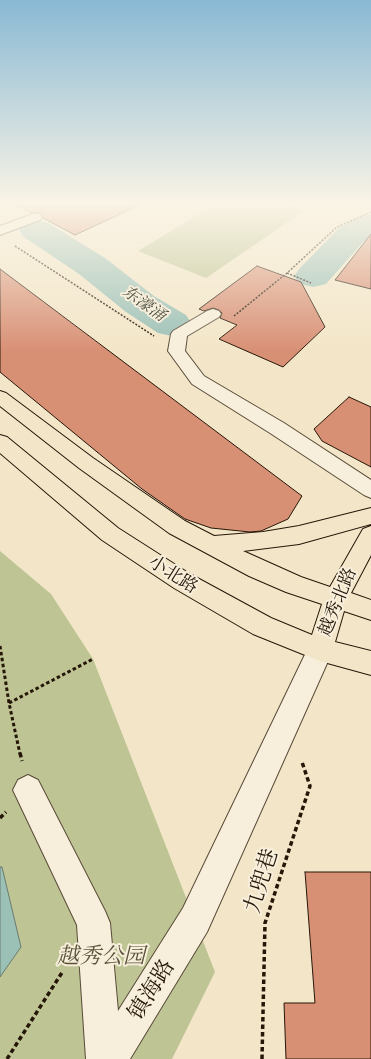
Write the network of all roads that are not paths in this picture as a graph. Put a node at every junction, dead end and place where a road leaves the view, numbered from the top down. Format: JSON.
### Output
{"nodes":[{"id":1,"x":209,"y":317,"type":"road end"},
{"id":2,"x":0,"y":397,"type":"edge"},
{"id":3,"x":0,"y":442,"type":"edge"},
{"id":4,"x":371,"y":490,"type":"edge"},
{"id":5,"x":371,"y":516,"type":"edge"},
{"id":6,"x":369,"y":539,"type":"edge"},
{"id":7,"x":209,"y":545,"type":"junction"},
{"id":8,"x":336,"y":600,"type":"junction"},
{"id":9,"x":371,"y":610,"type":"edge"},
{"id":10,"x":320,"y":650,"type":"junction"},
{"id":11,"x":371,"y":663,"type":"edge"},
{"id":12,"x":28,"y":790,"type":"road end"},
{"id":13,"x":104,"y":1059,"type":"edge"},
{"id":14,"x":109,"y":1059,"type":"edge"}],
"edges":[{"from":1,"to":4,"type":"street"},
{"from":2,"to":7,"type":"main road"},
{"from":3,"to":10,"type":"main road","name":"小北路"},
{"from":5,"to":7,"type":"main road"},
{"from":6,"to":8,"type":"main road","name":"越秀北路"},
{"from":7,"to":8,"type":"main road"},
{"from":8,"to":9,"type":"main road"},
{"from":8,"to":10,"type":"main road","name":"越秀北路"},
{"from":10,"to":11,"type":"main road","name":"小北路"},
{"from":10,"to":14,"type":"street","name":"镇海路"},
{"from":12,"to":13,"type":"street"}]}
